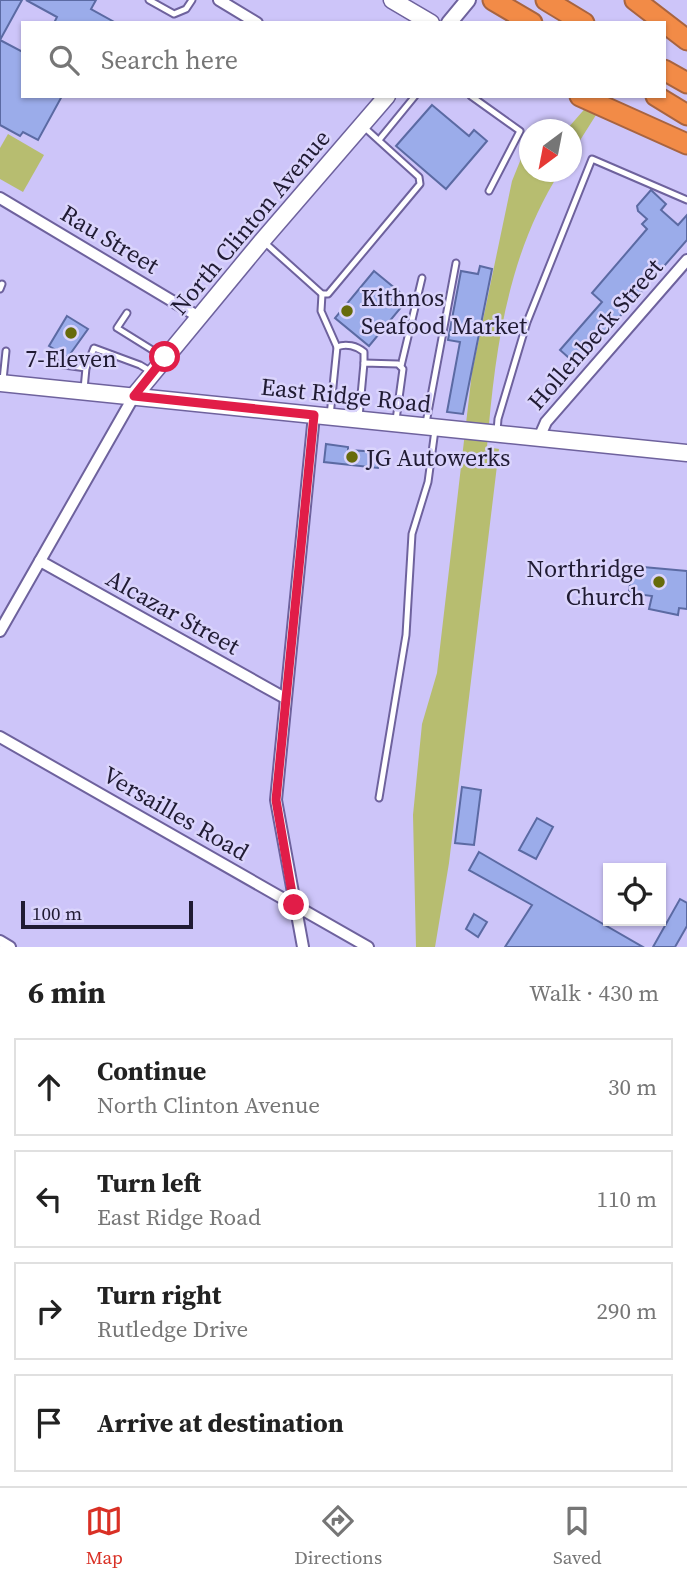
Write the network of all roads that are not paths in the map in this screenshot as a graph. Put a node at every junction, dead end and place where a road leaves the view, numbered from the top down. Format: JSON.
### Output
{"nodes":[{"id":1,"x":149,"y":0,"type":"edge"},
{"id":2,"x":192,"y":0,"type":"edge"},
{"id":3,"x":219,"y":0,"type":"edge"},
{"id":4,"x":392,"y":0,"type":"edge"},
{"id":5,"x":468,"y":0,"type":"edge"},
{"id":6,"x":493,"y":0,"type":"edge"},
{"id":7,"x":546,"y":0,"type":"edge"},
{"id":8,"x":635,"y":0,"type":"edge"},
{"id":9,"x":254,"y":21,"type":"edge"},
{"id":10,"x":427,"y":21,"type":"edge"},
{"id":11,"x":451,"y":21,"type":"edge"},
{"id":12,"x":529,"y":21,"type":"edge"},
{"id":13,"x":581,"y":21,"type":"edge"},
{"id":14,"x":662,"y":21,"type":"edge"},
{"id":15,"x":666,"y":24,"type":"edge"},
{"id":16,"x":687,"y":40,"type":"edge"},
{"id":17,"x":666,"y":71,"type":"edge"},
{"id":18,"x":687,"y":83,"type":"edge"},
{"id":19,"x":383,"y":98,"type":"edge"},
{"id":20,"x":413,"y":98,"type":"edge"},
{"id":21,"x":474,"y":98,"type":"edge"},
{"id":22,"x":584,"y":98,"type":"edge"},
{"id":23,"x":659,"y":98,"type":"edge"},
{"id":24,"x":687,"y":115,"type":"edge"},
{"id":25,"x":362,"y":125,"type":"junction"},
{"id":26,"x":379,"y":140,"type":"junction"},
{"id":27,"x":687,"y":145,"type":"edge"},
{"id":28,"x":489,"y":191,"type":"dead end"},
{"id":29,"x":0,"y":198,"type":"edge"},
{"id":30,"x":687,"y":200,"type":"edge"},
{"id":31,"x":262,"y":241,"type":"junction"},
{"id":32,"x":687,"y":261,"type":"edge"},
{"id":33,"x":456,"y":263,"type":"dead end"},
{"id":34,"x":422,"y":278,"type":"dead end"},
{"id":35,"x":322,"y":294,"type":"junction"},
{"id":36,"x":127,"y":313,"type":"dead end"},
{"id":37,"x":199,"y":317,"type":"junction"},
{"id":38,"x":337,"y":347,"type":"junction"},
{"id":39,"x":6,"y":351,"type":"dead end"},
{"id":40,"x":165,"y":357,"type":"junction"},
{"id":41,"x":363,"y":363,"type":"junction"},
{"id":42,"x":57,"y":364,"type":"dead end"},
{"id":43,"x":401,"y":366,"type":"junction"},
{"id":44,"x":86,"y":368,"type":"junction"},
{"id":45,"x":152,"y":373,"type":"junction"},
{"id":46,"x":1,"y":383,"type":"edge"},
{"id":47,"x":84,"y":391,"type":"junction"},
{"id":48,"x":134,"y":396,"type":"junction"},
{"id":49,"x":322,"y":416,"type":"junction"},
{"id":50,"x":359,"y":419,"type":"junction"},
{"id":51,"x":396,"y":423,"type":"junction"},
{"id":52,"x":430,"y":427,"type":"junction"},
{"id":53,"x":497,"y":433,"type":"junction"},
{"id":54,"x":539,"y":438,"type":"junction"},
{"id":55,"x":687,"y":453,"type":"edge"},
{"id":56,"x":40,"y":561,"type":"junction"},
{"id":57,"x":0,"y":631,"type":"edge"},
{"id":58,"x":285,"y":698,"type":"junction"},
{"id":59,"x":0,"y":737,"type":"edge"},
{"id":60,"x":379,"y":798,"type":"dead end"},
{"id":61,"x":294,"y":905,"type":"junction"},
{"id":62,"x":0,"y":941,"type":"edge"},
{"id":63,"x":10,"y":947,"type":"edge"},
{"id":64,"x":303,"y":947,"type":"edge"},
{"id":65,"x":368,"y":947,"type":"edge"}],
"edges":[{"from":1,"to":2,"type":"lane"},
{"from":3,"to":9,"type":"street"},
{"from":4,"to":10,"type":"main road"},
{"from":5,"to":11,"type":"street"},
{"from":6,"to":12,"type":"highway"},
{"from":7,"to":13,"type":"highway"},
{"from":8,"to":14,"type":"highway"},
{"from":15,"to":16,"type":"highway"},
{"from":17,"to":18,"type":"highway"},
{"from":19,"to":25,"type":"main road","name":"North Clinton Avenue"},
{"from":20,"to":26,"type":"lane"},
{"from":21,"to":28,"type":"lane"},
{"from":22,"to":27,"type":"highway"},
{"from":23,"to":24,"type":"highway"},
{"from":25,"to":26,"type":"lane"},
{"from":25,"to":31,"type":"main road","name":"North Clinton Avenue"},
{"from":26,"to":35,"type":"lane"},
{"from":29,"to":37,"type":"street","name":"Rau Street"},
{"from":30,"to":53,"type":"lane"},
{"from":31,"to":35,"type":"lane"},
{"from":31,"to":37,"type":"main road","name":"North Clinton Avenue"},
{"from":32,"to":54,"type":"street","name":"Hollenbeck Street"},
{"from":33,"to":52,"type":"lane"},
{"from":34,"to":43,"type":"lane"},
{"from":35,"to":38,"type":"lane"},
{"from":36,"to":40,"type":"lane"},
{"from":37,"to":40,"type":"main road","name":"North Clinton Avenue"},
{"from":38,"to":41,"type":"lane"},
{"from":38,"to":49,"type":"lane"},
{"from":39,"to":46,"type":"lane"},
{"from":40,"to":45,"type":"main road","name":"North Clinton Avenue"},
{"from":41,"to":43,"type":"lane"},
{"from":41,"to":50,"type":"lane"},
{"from":42,"to":44,"type":"lane"},
{"from":43,"to":51,"type":"lane"},
{"from":44,"to":45,"type":"lane"},
{"from":44,"to":47,"type":"lane"},
{"from":45,"to":48,"type":"main road","name":"North Clinton Avenue"},
{"from":46,"to":47,"type":"main road","name":"East Ridge Road"},
{"from":47,"to":48,"type":"main road","name":"East Ridge Road"},
{"from":48,"to":49,"type":"main road","name":"East Ridge Road"},
{"from":48,"to":56,"type":"street","name":"North Clinton Avenue"},
{"from":49,"to":50,"type":"main road","name":"East Ridge Road"},
{"from":49,"to":58,"type":"street"},
{"from":50,"to":51,"type":"main road","name":"East Ridge Road"},
{"from":51,"to":52,"type":"main road","name":"East Ridge Road"},
{"from":52,"to":53,"type":"main road","name":"East Ridge Road"},
{"from":52,"to":60,"type":"lane"},
{"from":53,"to":54,"type":"main road","name":"East Ridge Road"},
{"from":54,"to":55,"type":"main road","name":"East Ridge Road"},
{"from":56,"to":57,"type":"street","name":"North Clinton Avenue"},
{"from":56,"to":58,"type":"street","name":"Alcazar Street"},
{"from":58,"to":61,"type":"street"},
{"from":59,"to":61,"type":"street","name":"Versailles Road"},
{"from":61,"to":64,"type":"street"},
{"from":61,"to":65,"type":"street","name":"Versailles Road"},
{"from":62,"to":63,"type":"street"}]}
